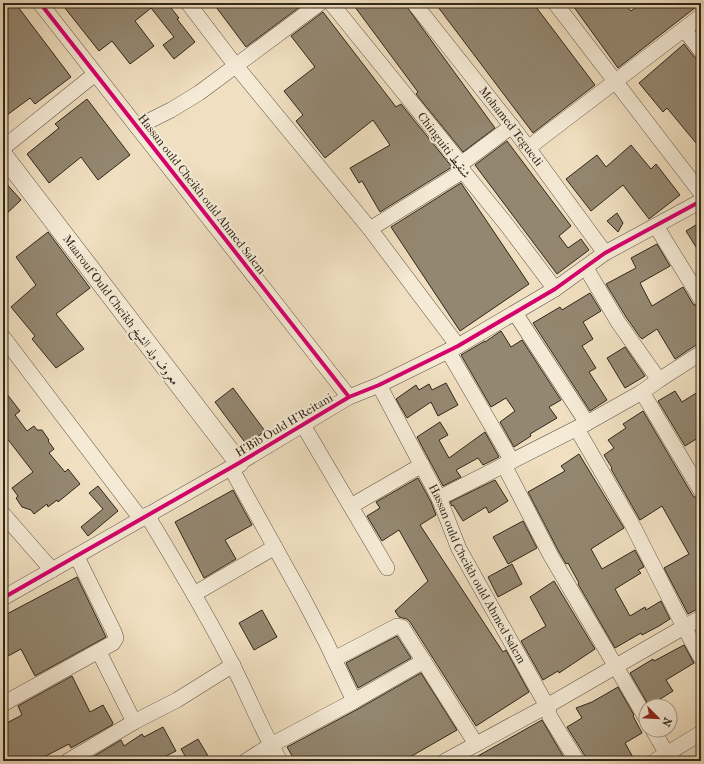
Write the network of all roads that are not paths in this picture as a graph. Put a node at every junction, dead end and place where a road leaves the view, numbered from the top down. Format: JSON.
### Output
{"nodes":[{"id":1,"x":40,"y":3,"type":"edge"},
{"id":2,"x":188,"y":3,"type":"edge"},
{"id":3,"x":320,"y":3,"type":"edge"},
{"id":4,"x":331,"y":3,"type":"edge"},
{"id":5,"x":414,"y":3,"type":"edge"},
{"id":6,"x":555,"y":3,"type":"edge"},
{"id":7,"x":701,"y":16,"type":"edge"},
{"id":8,"x":684,"y":29,"type":"junction"},
{"id":9,"x":701,"y":51,"type":"edge"},
{"id":10,"x":236,"y":66,"type":"junction"},
{"id":11,"x":95,"y":74,"type":"junction"},
{"id":12,"x":616,"y":82,"type":"junction"},
{"id":13,"x":512,"y":126,"type":"junction"},
{"id":14,"x":137,"y":127,"type":"junction"},
{"id":15,"x":3,"y":148,"type":"edge"},
{"id":16,"x":528,"y":148,"type":"junction"},
{"id":17,"x":3,"y":155,"type":"edge"},
{"id":18,"x":462,"y":168,"type":"junction"},
{"id":19,"x":701,"y":193,"type":"edge"},
{"id":20,"x":701,"y":201,"type":"edge"},
{"id":21,"x":656,"y":226,"type":"junction"},
{"id":22,"x":370,"y":229,"type":"junction"},
{"id":23,"x":605,"y":253,"type":"junction"},
{"id":24,"x":586,"y":268,"type":"junction"},
{"id":25,"x":555,"y":289,"type":"junction"},
{"id":26,"x":701,"y":299,"type":"edge"},
{"id":27,"x":515,"y":313,"type":"junction"},
{"id":28,"x":3,"y":338,"type":"edge"},
{"id":29,"x":453,"y":349,"type":"junction"},
{"id":30,"x":701,"y":353,"type":"edge"},
{"id":31,"x":658,"y":380,"type":"junction"},
{"id":32,"x":379,"y":384,"type":"junction"},
{"id":33,"x":642,"y":392,"type":"junction"},
{"id":34,"x":349,"y":397,"type":"junction"},
{"id":35,"x":303,"y":425,"type":"junction"},
{"id":36,"x":582,"y":426,"type":"junction"},
{"id":37,"x":508,"y":463,"type":"junction"},
{"id":38,"x":235,"y":466,"type":"junction"},
{"id":39,"x":422,"y":466,"type":"junction"},
{"id":40,"x":701,"y":491,"type":"edge"},
{"id":41,"x":439,"y":498,"type":"junction"},
{"id":42,"x":351,"y":506,"type":"junction"},
{"id":43,"x":3,"y":514,"type":"edge"},
{"id":44,"x":144,"y":517,"type":"junction"},
{"id":45,"x":275,"y":547,"type":"junction"},
{"id":46,"x":77,"y":557,"type":"junction"},
{"id":47,"x":387,"y":568,"type":"dead end"},
{"id":48,"x":52,"y":570,"type":"junction"},
{"id":49,"x":194,"y":594,"type":"junction"},
{"id":50,"x":3,"y":598,"type":"edge"},
{"id":51,"x":701,"y":618,"type":"edge"},
{"id":52,"x":684,"y":627,"type":"junction"},
{"id":53,"x":99,"y":652,"type":"junction"},
{"id":54,"x":701,"y":658,"type":"edge"},
{"id":55,"x":334,"y":659,"type":"junction"},
{"id":56,"x":424,"y":661,"type":"junction"},
{"id":57,"x":233,"y":665,"type":"junction"},
{"id":58,"x":617,"y":667,"type":"junction"},
{"id":59,"x":354,"y":701,"type":"junction"},
{"id":60,"x":3,"y":704,"type":"edge"},
{"id":61,"x":638,"y":704,"type":"edge"},
{"id":62,"x":547,"y":706,"type":"junction"},
{"id":63,"x":134,"y":722,"type":"junction"},
{"id":64,"x":701,"y":733,"type":"edge"},
{"id":65,"x":656,"y":738,"type":"edge"},
{"id":66,"x":476,"y":744,"type":"junction"},
{"id":67,"x":271,"y":745,"type":"junction"},
{"id":68,"x":664,"y":759,"type":"edge"},
{"id":69,"x":68,"y":761,"type":"edge"},
{"id":70,"x":246,"y":761,"type":"edge"},
{"id":71,"x":280,"y":761,"type":"edge"},
{"id":72,"x":445,"y":761,"type":"edge"},
{"id":73,"x":577,"y":761,"type":"edge"}],
"edges":[{"from":1,"to":11,"type":"street","name":"Hassan ould Cheikh ould Ahmed Salem"},
{"from":2,"to":10,"type":"street"},
{"from":3,"to":10,"type":"street"},
{"from":4,"to":18,"type":"street","name":"Chinguiti شنقيط"},
{"from":5,"to":13,"type":"street","name":"Mohamed Teguedi"},
{"from":6,"to":12,"type":"street"},
{"from":7,"to":8,"type":"street"},
{"from":8,"to":9,"type":"street"},
{"from":8,"to":12,"type":"street"},
{"from":10,"to":14,"type":"street"},
{"from":10,"to":22,"type":"street"},
{"from":11,"to":14,"type":"street","name":"Hassan ould Cheikh ould Ahmed Salem"},
{"from":11,"to":15,"type":"street"},
{"from":12,"to":16,"type":"street"},
{"from":12,"to":19,"type":"street"},
{"from":13,"to":16,"type":"street","name":"Mohamed Teguedi"},
{"from":13,"to":18,"type":"street"},
{"from":14,"to":34,"type":"street","name":"Hassan ould Cheikh ould Ahmed Salem"},
{"from":16,"to":23,"type":"street","name":"Mohamed Teguedi"},
{"from":17,"to":38,"type":"street","name":"Maarouf Ould Cheikh معروف ولد الشيخ"},
{"from":18,"to":22,"type":"street"},
{"from":18,"to":25,"type":"street","name":"Chinguiti شنقيط"},
{"from":20,"to":21,"type":"street","name":"H'Bib Ould H'Reitani"},
{"from":21,"to":23,"type":"street","name":"H'Bib Ould H'Reitani"},
{"from":21,"to":26,"type":"street"},
{"from":22,"to":29,"type":"street"},
{"from":23,"to":24,"type":"street","name":"H'Bib Ould H'Reitani"},
{"from":24,"to":25,"type":"street","name":"H'Bib Ould H'Reitani"},
{"from":24,"to":31,"type":"street"},
{"from":25,"to":27,"type":"street","name":"H'Bib Ould H'Reitani"},
{"from":27,"to":29,"type":"street","name":"H'Bib Ould H'Reitani"},
{"from":27,"to":36,"type":"street"},
{"from":28,"to":44,"type":"street"},
{"from":29,"to":32,"type":"street","name":"H'Bib Ould H'Reitani"},
{"from":29,"to":37,"type":"street"},
{"from":30,"to":31,"type":"street"},
{"from":31,"to":33,"type":"street"},
{"from":32,"to":34,"type":"street","name":"H'Bib Ould H'Reitani"},
{"from":32,"to":39,"type":"street","name":"Hassan ould Cheikh ould Ahmed Salem"},
{"from":33,"to":36,"type":"street"},
{"from":33,"to":40,"type":"street"},
{"from":34,"to":35,"type":"street","name":"H'Bib Ould H'Reitani"},
{"from":35,"to":38,"type":"street","name":"H'Bib Ould H'Reitani"},
{"from":35,"to":42,"type":"street"},
{"from":36,"to":37,"type":"street"},
{"from":36,"to":52,"type":"street"},
{"from":37,"to":41,"type":"street"},
{"from":37,"to":58,"type":"street"},
{"from":38,"to":44,"type":"street","name":"H'Bib Ould H'Reitani"},
{"from":38,"to":45,"type":"street"},
{"from":39,"to":41,"type":"street","name":"Hassan ould Cheikh ould Ahmed Salem"},
{"from":39,"to":42,"type":"street"},
{"from":41,"to":62,"type":"street","name":"Hassan ould Cheikh ould Ahmed Salem"},
{"from":42,"to":47,"type":"street"},
{"from":43,"to":48,"type":"street"},
{"from":44,"to":46,"type":"street","name":"H'Bib Ould H'Reitani"},
{"from":44,"to":49,"type":"street"},
{"from":45,"to":49,"type":"street"},
{"from":45,"to":55,"type":"street"},
{"from":46,"to":48,"type":"street","name":"H'Bib Ould H'Reitani"},
{"from":46,"to":53,"type":"street"},
{"from":48,"to":50,"type":"street","name":"H'Bib Ould H'Reitani"},
{"from":49,"to":57,"type":"street"},
{"from":51,"to":52,"type":"street"},
{"from":52,"to":54,"type":"street"},
{"from":52,"to":58,"type":"street"},
{"from":53,"to":60,"type":"street"},
{"from":53,"to":63,"type":"street"},
{"from":55,"to":56,"type":"street"},
{"from":55,"to":59,"type":"street"},
{"from":56,"to":59,"type":"street"},
{"from":56,"to":66,"type":"street"},
{"from":57,"to":63,"type":"street"},
{"from":57,"to":67,"type":"street"},
{"from":58,"to":61,"type":"street"},
{"from":58,"to":62,"type":"street"},
{"from":59,"to":67,"type":"street"},
{"from":62,"to":66,"type":"street"},
{"from":62,"to":73,"type":"street","name":"Hassan ould Cheikh ould Ahmed Salem"},
{"from":63,"to":69,"type":"street"},
{"from":64,"to":68,"type":"street"},
{"from":65,"to":68,"type":"street"},
{"from":66,"to":72,"type":"street"},
{"from":67,"to":70,"type":"street"},
{"from":67,"to":71,"type":"street"}]}
